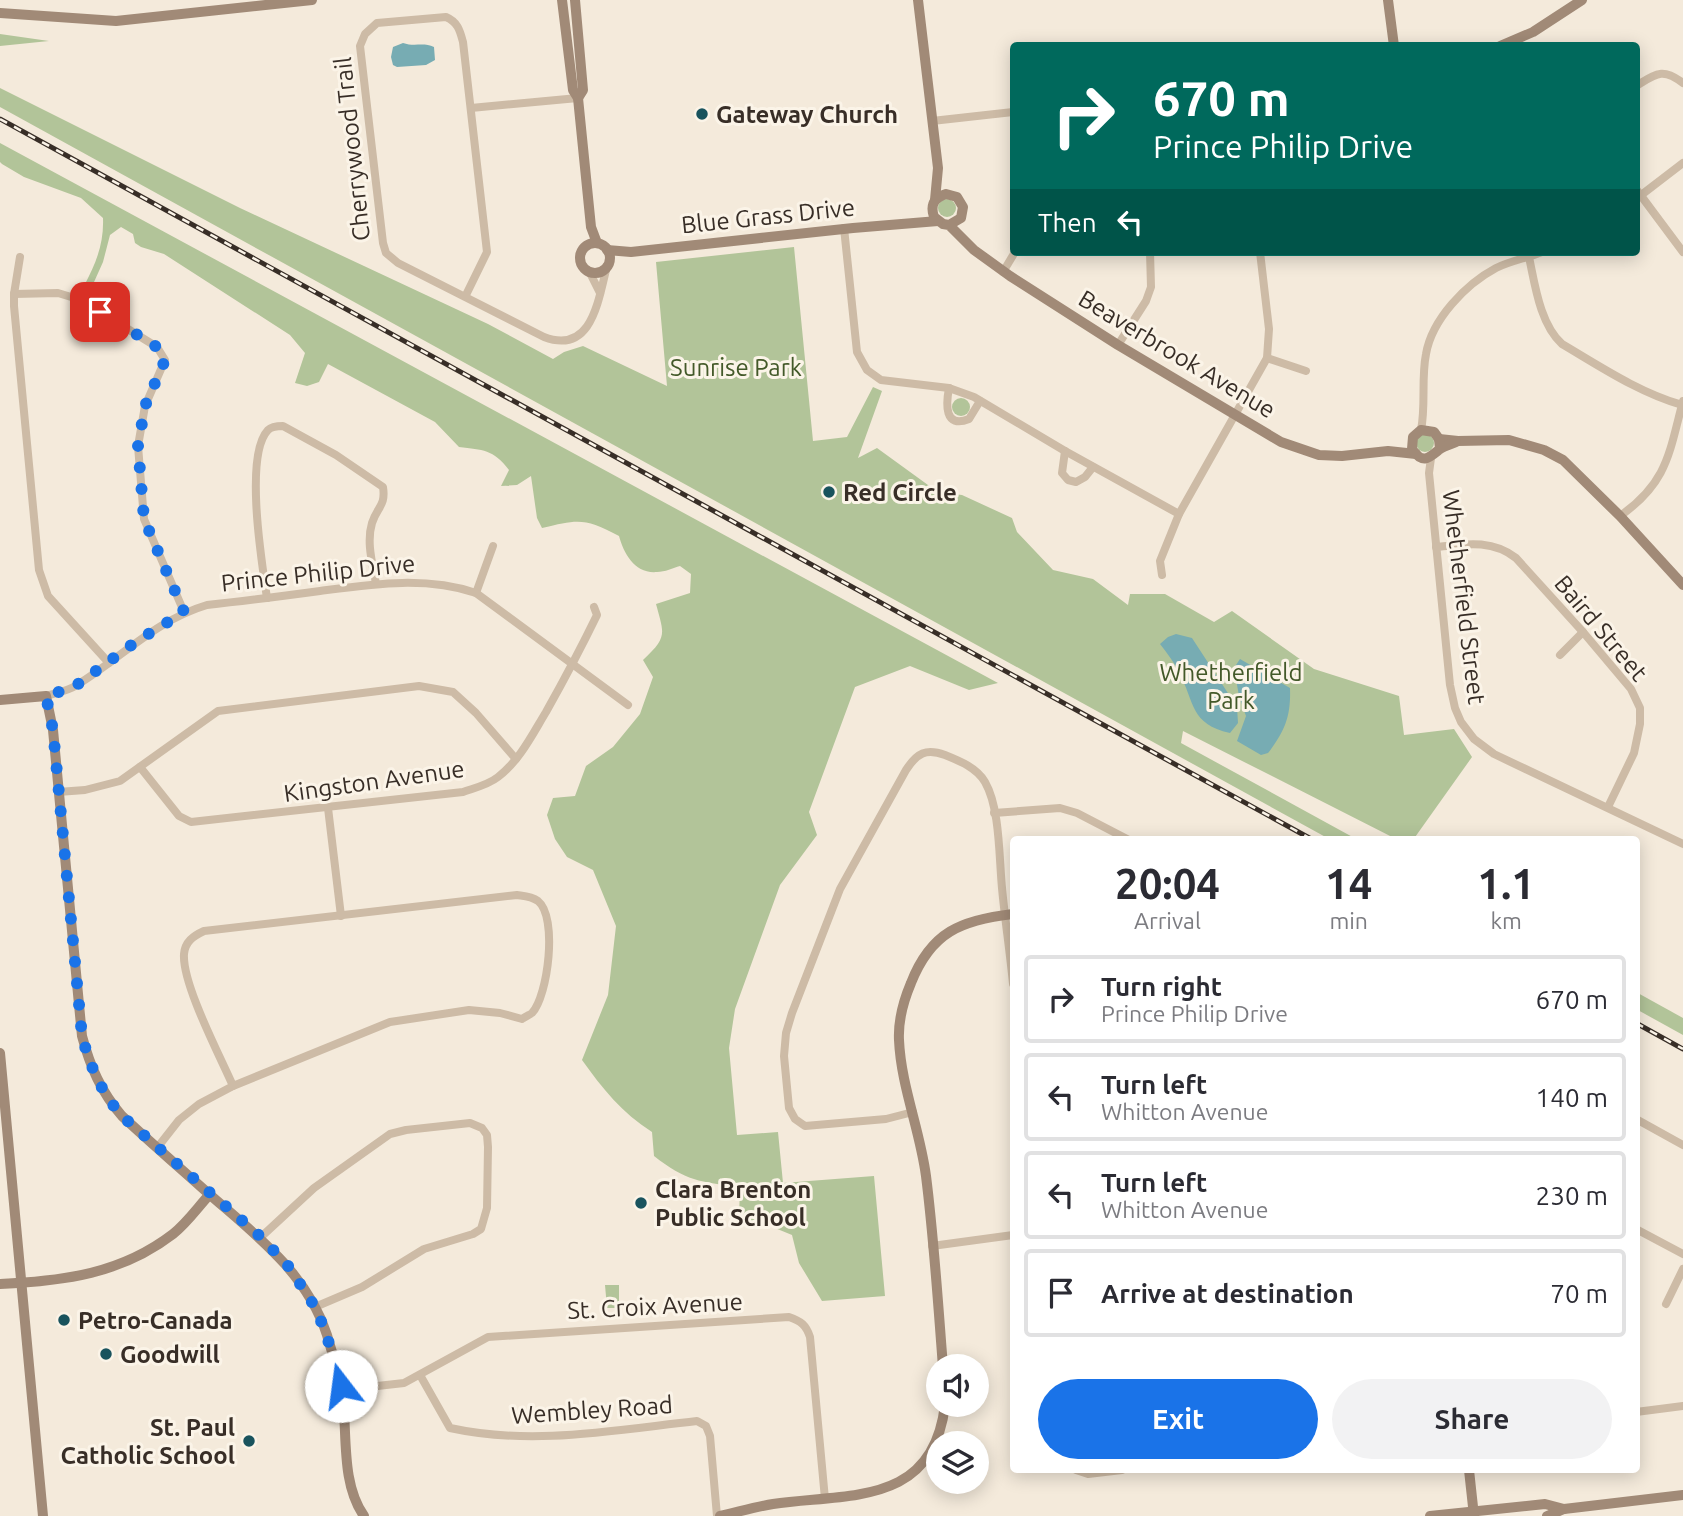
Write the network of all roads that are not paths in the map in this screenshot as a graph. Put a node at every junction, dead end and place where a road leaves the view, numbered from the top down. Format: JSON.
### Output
{"nodes":[{"id":1,"x":312,"y":0,"type":"edge"},
{"id":2,"x":562,"y":0,"type":"edge"},
{"id":3,"x":575,"y":0,"type":"edge"},
{"id":4,"x":918,"y":0,"type":"edge"},
{"id":5,"x":1388,"y":0,"type":"edge"},
{"id":6,"x":1582,"y":0,"type":"edge"},
{"id":7,"x":0,"y":12,"type":"edge"},
{"id":8,"x":1393,"y":42,"type":"edge"},
{"id":9,"x":1509,"y":42,"type":"edge"},
{"id":10,"x":1683,"y":83,"type":"edge"},
{"id":11,"x":1640,"y":84,"type":"edge"},
{"id":12,"x":578,"y":98,"type":"junction"},
{"id":13,"x":471,"y":108,"type":"junction"},
{"id":14,"x":1010,"y":112,"type":"edge"},
{"id":15,"x":932,"y":121,"type":"junction"},
{"id":16,"x":1683,"y":163,"type":"edge"},
{"id":17,"x":939,"y":169,"type":"junction"},
{"id":18,"x":1640,"y":193,"type":"edge"},
{"id":19,"x":952,"y":194,"type":"junction"},
{"id":20,"x":1640,"y":197,"type":"edge"},
{"id":21,"x":934,"y":203,"type":"junction"},
{"id":22,"x":961,"y":218,"type":"junction"},
{"id":23,"x":910,"y":222,"type":"junction"},
{"id":24,"x":943,"y":223,"type":"junction"},
{"id":25,"x":845,"y":228,"type":"junction"},
{"id":26,"x":964,"y":237,"type":"junction"},
{"id":27,"x":592,"y":244,"type":"junction"},
{"id":28,"x":607,"y":250,"type":"junction"},
{"id":29,"x":1683,"y":252,"type":"edge"},
{"id":30,"x":631,"y":253,"type":"junction"},
{"id":31,"x":1013,"y":256,"type":"edge"},
{"id":32,"x":1150,"y":256,"type":"edge"},
{"id":33,"x":1260,"y":256,"type":"edge"},
{"id":34,"x":20,"y":257,"type":"dead end"},
{"id":35,"x":1529,"y":257,"type":"joint"},
{"id":36,"x":608,"y":264,"type":"junction"},
{"id":37,"x":589,"y":271,"type":"junction"},
{"id":38,"x":1003,"y":272,"type":"junction"},
{"id":39,"x":600,"y":293,"type":"junction"},
{"id":40,"x":14,"y":294,"type":"junction"},
{"id":41,"x":465,"y":297,"type":"junction"},
{"id":42,"x":1118,"y":345,"type":"junction"},
{"id":43,"x":1267,"y":358,"type":"junction"},
{"id":44,"x":1306,"y":371,"type":"dead end"},
{"id":45,"x":949,"y":388,"type":"junction"},
{"id":46,"x":980,"y":401,"type":"junction"},
{"id":47,"x":1682,"y":403,"type":"edge"},
{"id":48,"x":1424,"y":415,"type":"junction"},
{"id":49,"x":1236,"y":416,"type":"junction"},
{"id":50,"x":1417,"y":433,"type":"junction"},
{"id":51,"x":1430,"y":448,"type":"junction"},
{"id":52,"x":1065,"y":451,"type":"junction"},
{"id":53,"x":1388,"y":451,"type":"junction"},
{"id":54,"x":1093,"y":467,"type":"junction"},
{"id":55,"x":1179,"y":514,"type":"junction"},
{"id":56,"x":1620,"y":516,"type":"junction"},
{"id":57,"x":493,"y":546,"type":"dead end"},
{"id":58,"x":1436,"y":547,"type":"junction"},
{"id":59,"x":1162,"y":575,"type":"dead end"},
{"id":60,"x":376,"y":584,"type":"junction"},
{"id":61,"x":1683,"y":584,"type":"edge"},
{"id":62,"x":476,"y":593,"type":"junction"},
{"id":63,"x":267,"y":598,"type":"junction"},
{"id":64,"x":594,"y":607,"type":"dead end"},
{"id":65,"x":184,"y":612,"type":"junction"},
{"id":66,"x":1583,"y":632,"type":"junction"},
{"id":67,"x":1560,"y":655,"type":"dead end"},
{"id":68,"x":109,"y":663,"type":"junction"},
{"id":69,"x":574,"y":664,"type":"junction"},
{"id":70,"x":46,"y":696,"type":"junction"},
{"id":71,"x":0,"y":700,"type":"edge"},
{"id":72,"x":628,"y":705,"type":"dead end"},
{"id":73,"x":516,"y":759,"type":"junction"},
{"id":74,"x":140,"y":767,"type":"junction"},
{"id":75,"x":58,"y":792,"type":"junction"},
{"id":76,"x":1608,"y":807,"type":"junction"},
{"id":77,"x":328,"y":808,"type":"junction"},
{"id":78,"x":994,"y":813,"type":"junction"},
{"id":79,"x":1121,"y":836,"type":"edge"},
{"id":80,"x":1683,"y":844,"type":"edge"},
{"id":81,"x":1010,"y":915,"type":"edge"},
{"id":82,"x":341,"y":916,"type":"junction"},
{"id":83,"x":0,"y":1053,"type":"edge"},
{"id":84,"x":233,"y":1086,"type":"junction"},
{"id":85,"x":913,"y":1112,"type":"junction"},
{"id":86,"x":1640,"y":1121,"type":"edge"},
{"id":87,"x":1683,"y":1145,"type":"edge"},
{"id":88,"x":157,"y":1148,"type":"junction"},
{"id":89,"x":210,"y":1194,"type":"junction"},
{"id":90,"x":1640,"y":1230,"type":"edge"},
{"id":91,"x":1010,"y":1235,"type":"edge"},
{"id":92,"x":261,"y":1237,"type":"junction"},
{"id":93,"x":932,"y":1245,"type":"junction"},
{"id":94,"x":1683,"y":1254,"type":"edge"},
{"id":95,"x":1683,"y":1269,"type":"edge"},
{"id":96,"x":20,"y":1283,"type":"junction"},
{"id":97,"x":0,"y":1284,"type":"edge"},
{"id":98,"x":1666,"y":1304,"type":"dead end"},
{"id":99,"x":315,"y":1307,"type":"junction"},
{"id":100,"x":942,"y":1354,"type":"edge"},
{"id":101,"x":420,"y":1375,"type":"junction"},
{"id":102,"x":342,"y":1390,"type":"junction"},
{"id":103,"x":1683,"y":1406,"type":"edge"},
{"id":104,"x":1640,"y":1411,"type":"edge"},
{"id":105,"x":943,"y":1417,"type":"edge"},
{"id":106,"x":1469,"y":1473,"type":"edge"},
{"id":107,"x":1683,"y":1495,"type":"edge"},
{"id":108,"x":825,"y":1499,"type":"junction"},
{"id":109,"x":1564,"y":1509,"type":"junction"},
{"id":110,"x":1474,"y":1514,"type":"edge"},
{"id":111,"x":43,"y":1516,"type":"edge"},
{"id":112,"x":364,"y":1516,"type":"edge"},
{"id":113,"x":719,"y":1516,"type":"edge"},
{"id":114,"x":1430,"y":1516,"type":"edge"},
{"id":115,"x":1547,"y":1516,"type":"edge"}],
"edges":[{"from":1,"to":7,"type":"street"},
{"from":2,"to":12,"type":"street"},
{"from":3,"to":12,"type":"street"},
{"from":4,"to":15,"type":"street"},
{"from":5,"to":8,"type":"street"},
{"from":6,"to":9,"type":"street"},
{"from":10,"to":11,"type":"street"},
{"from":12,"to":13,"type":"street"},
{"from":12,"to":27,"type":"street"},
{"from":13,"to":41,"type":"street","name":"Cherrywood Trail"},
{"from":13,"to":41,"type":"street","name":"Cherrywood Trail"},
{"from":14,"to":15,"type":"street"},
{"from":15,"to":17,"type":"street"},
{"from":16,"to":18,"type":"street"},
{"from":17,"to":19,"type":"street"},
{"from":17,"to":21,"type":"street"},
{"from":19,"to":21,"type":"street"},
{"from":19,"to":22,"type":"street"},
{"from":20,"to":29,"type":"street"},
{"from":21,"to":23,"type":"street"},
{"from":21,"to":24,"type":"street"},
{"from":22,"to":24,"type":"street"},
{"from":22,"to":26,"type":"street"},
{"from":23,"to":24,"type":"street","name":"Blue Grass Drive"},
{"from":23,"to":25,"type":"street","name":"Blue Grass Drive"},
{"from":24,"to":26,"type":"street","name":"Beaverbrook Avenue"},
{"from":25,"to":30,"type":"street","name":"Blue Grass Drive"},
{"from":25,"to":45,"type":"street"},
{"from":26,"to":38,"type":"street","name":"Beaverbrook Avenue"},
{"from":27,"to":28,"type":"street"},
{"from":27,"to":37,"type":"street"},
{"from":28,"to":30,"type":"street","name":"Blue Grass Drive"},
{"from":28,"to":36,"type":"street"},
{"from":30,"to":36,"type":"street","name":"Blue Grass Drive"},
{"from":31,"to":38,"type":"street"},
{"from":32,"to":42,"type":"street"},
{"from":33,"to":43,"type":"street"},
{"from":34,"to":40,"type":"street"},
{"from":35,"to":47,"type":"street"},
{"from":35,"to":48,"type":"street"},
{"from":36,"to":37,"type":"street"},
{"from":36,"to":39,"type":"street","name":"Cherrywood Trail"},
{"from":37,"to":39,"type":"street"},
{"from":38,"to":42,"type":"street","name":"Beaverbrook Avenue"},
{"from":39,"to":41,"type":"street","name":"Cherrywood Trail"},
{"from":40,"to":65,"type":"street"},
{"from":40,"to":68,"type":"street"},
{"from":42,"to":49,"type":"street","name":"Beaverbrook Avenue"},
{"from":43,"to":44,"type":"street"},
{"from":43,"to":49,"type":"street"},
{"from":45,"to":46,"type":"street"},
{"from":45,"to":46,"type":"street"},
{"from":46,"to":52,"type":"street"},
{"from":47,"to":56,"type":"street"},
{"from":48,"to":50,"type":"street"},
{"from":48,"to":51,"type":"street","name":"Whetherfield Street"},
{"from":49,"to":53,"type":"street","name":"Beaverbrook Avenue"},
{"from":49,"to":55,"type":"street"},
{"from":50,"to":51,"type":"street"},
{"from":50,"to":51,"type":"street"},
{"from":50,"to":53,"type":"street","name":"Beaverbrook Avenue"},
{"from":51,"to":53,"type":"street","name":"Beaverbrook Avenue"},
{"from":51,"to":56,"type":"street"},
{"from":51,"to":58,"type":"street","name":"Whetherfield Street"},
{"from":52,"to":54,"type":"street"},
{"from":52,"to":54,"type":"street"},
{"from":54,"to":55,"type":"street"},
{"from":55,"to":59,"type":"street"},
{"from":56,"to":61,"type":"street"},
{"from":57,"to":62,"type":"street"},
{"from":58,"to":66,"type":"street","name":"Baird Street"},
{"from":58,"to":76,"type":"street","name":"Whetherfield Street"},
{"from":60,"to":62,"type":"street","name":"Prince Philip Drive"},
{"from":60,"to":63,"type":"street","name":"Prince Philip Drive"},
{"from":60,"to":63,"type":"street"},
{"from":62,"to":69,"type":"street","name":"Prince Philip Drive"},
{"from":63,"to":65,"type":"street","name":"Prince Philip Drive"},
{"from":64,"to":69,"type":"street","name":"Kingston Avenue"},
{"from":65,"to":68,"type":"street","name":"Prince Philip Drive"},
{"from":66,"to":67,"type":"street"},
{"from":66,"to":76,"type":"street","name":"Baird Street"},
{"from":68,"to":70,"type":"street","name":"Prince Philip Drive"},
{"from":69,"to":72,"type":"street","name":"Prince Philip Drive"},
{"from":69,"to":73,"type":"street","name":"Kingston Avenue"},
{"from":70,"to":71,"type":"street","name":"Prince Philip Drive"},
{"from":70,"to":75,"type":"street"},
{"from":73,"to":74,"type":"street"},
{"from":73,"to":77,"type":"street","name":"Kingston Avenue"},
{"from":74,"to":75,"type":"street"},
{"from":74,"to":77,"type":"street","name":"Kingston Avenue"},
{"from":75,"to":88,"type":"street"},
{"from":76,"to":80,"type":"street","name":"Whetherfield Street"},
{"from":77,"to":82,"type":"street"},
{"from":78,"to":79,"type":"street"},
{"from":78,"to":81,"type":"street"},
{"from":78,"to":85,"type":"street"},
{"from":81,"to":85,"type":"street"},
{"from":82,"to":84,"type":"street"},
{"from":82,"to":84,"type":"street"},
{"from":83,"to":96,"type":"street"},
{"from":84,"to":88,"type":"street"},
{"from":85,"to":93,"type":"street"},
{"from":86,"to":87,"type":"street"},
{"from":88,"to":89,"type":"street"},
{"from":89,"to":92,"type":"street"},
{"from":89,"to":96,"type":"street"},
{"from":90,"to":94,"type":"street"},
{"from":91,"to":93,"type":"street"},
{"from":92,"to":99,"type":"street"},
{"from":92,"to":99,"type":"street"},
{"from":93,"to":100,"type":"street"},
{"from":95,"to":98,"type":"street"},
{"from":96,"to":97,"type":"street"},
{"from":96,"to":111,"type":"street"},
{"from":99,"to":102,"type":"street"},
{"from":101,"to":102,"type":"street","name":"St. Croix Avenue"},
{"from":101,"to":108,"type":"street","name":"St. Croix Avenue"},
{"from":101,"to":113,"type":"street","name":"Wembley Road"},
{"from":102,"to":112,"type":"street"},
{"from":103,"to":104,"type":"street"},
{"from":105,"to":108,"type":"street"},
{"from":106,"to":110,"type":"street"},
{"from":107,"to":109,"type":"street"},
{"from":108,"to":113,"type":"street"},
{"from":109,"to":110,"type":"street"},
{"from":109,"to":115,"type":"street"},
{"from":110,"to":114,"type":"street"}]}
